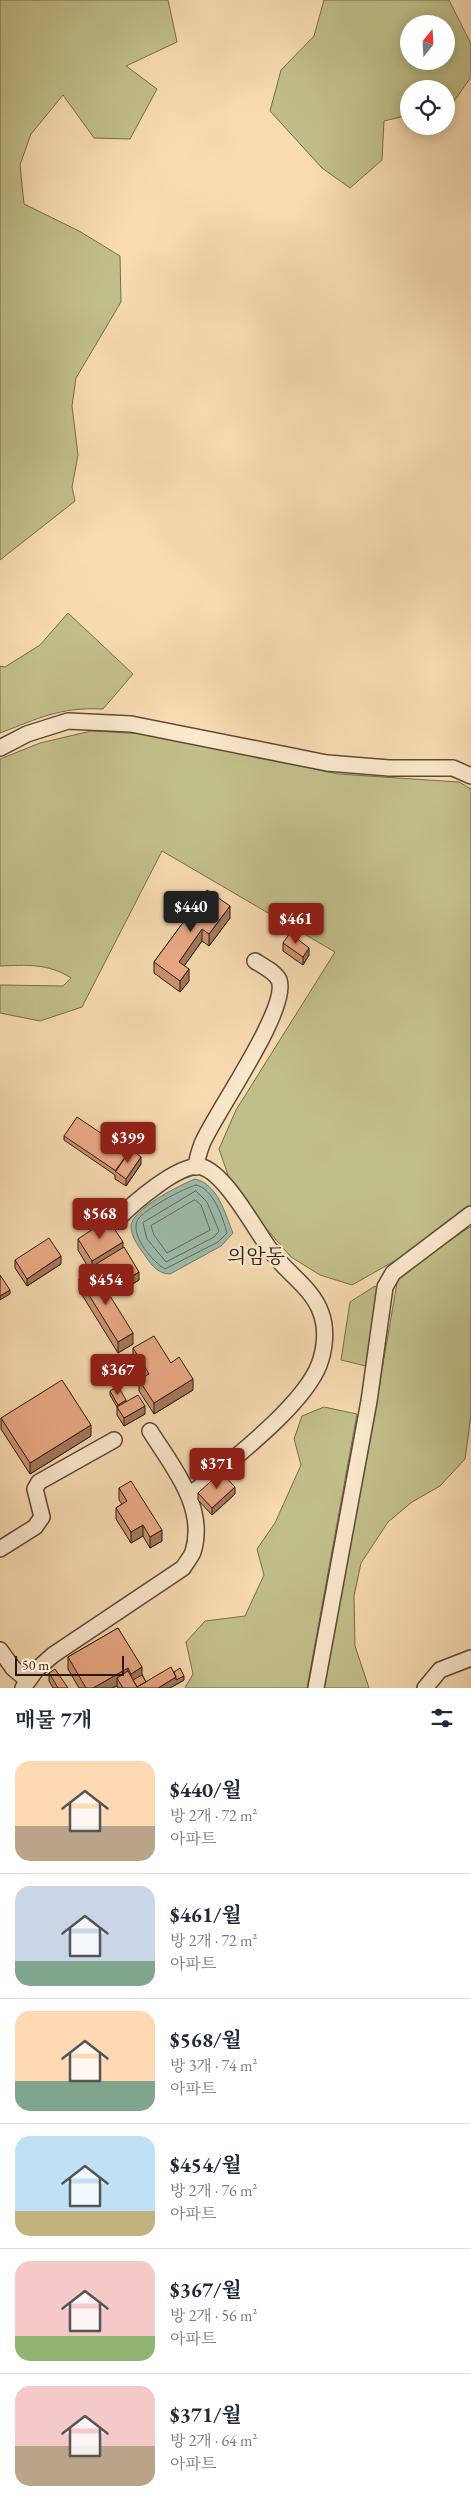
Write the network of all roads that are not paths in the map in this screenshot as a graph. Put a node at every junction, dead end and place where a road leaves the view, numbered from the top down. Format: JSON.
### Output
{"nodes":[{"id":1,"x":0,"y":748,"type":"edge"},
{"id":2,"x":471,"y":776,"type":"edge"},
{"id":3,"x":255,"y":961,"type":"dead end"},
{"id":4,"x":196,"y":1166,"type":"junction"},
{"id":5,"x":471,"y":1214,"type":"edge"},
{"id":6,"x":117,"y":1220,"type":"dead end"},
{"id":7,"x":150,"y":1431,"type":"dead end"},
{"id":8,"x":114,"y":1440,"type":"dead end"},
{"id":9,"x":189,"y":1496,"type":"junction"},
{"id":10,"x":0,"y":1549,"type":"edge"},
{"id":11,"x":0,"y":1650,"type":"edge"},
{"id":12,"x":471,"y":1658,"type":"edge"},
{"id":13,"x":25,"y":1685,"type":"edge"},
{"id":14,"x":316,"y":1688,"type":"edge"},
{"id":15,"x":425,"y":1688,"type":"edge"}],
"edges":[{"from":1,"to":2,"type":"street"},
{"from":3,"to":4,"type":"street"},
{"from":4,"to":6,"type":"street"},
{"from":4,"to":9,"type":"street"},
{"from":5,"to":14,"type":"street"},
{"from":7,"to":9,"type":"street"},
{"from":8,"to":10,"type":"street"},
{"from":9,"to":13,"type":"street"},
{"from":11,"to":13,"type":"street"},
{"from":12,"to":15,"type":"street"}]}
